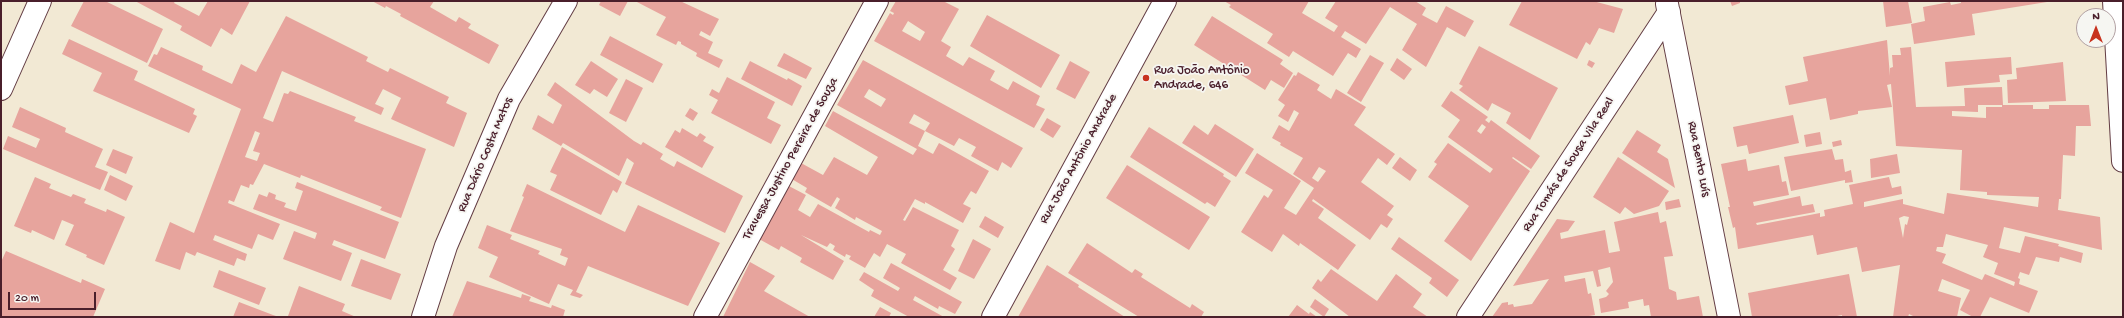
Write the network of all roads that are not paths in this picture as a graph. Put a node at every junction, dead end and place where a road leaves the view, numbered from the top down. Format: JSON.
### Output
{"nodes":[{"id":1,"x":40,"y":1,"type":"edge"},
{"id":2,"x":566,"y":1,"type":"edge"},
{"id":3,"x":877,"y":1,"type":"edge"},
{"id":4,"x":1165,"y":1,"type":"edge"},
{"id":5,"x":2114,"y":1,"type":"edge"},
{"id":6,"x":1668,"y":7,"type":"edge"},
{"id":7,"x":1,"y":89,"type":"edge"},
{"id":8,"x":2123,"y":161,"type":"edge"},
{"id":9,"x":423,"y":317,"type":"edge"},
{"id":10,"x":705,"y":317,"type":"edge"},
{"id":11,"x":993,"y":317,"type":"edge"},
{"id":12,"x":1468,"y":317,"type":"edge"},
{"id":13,"x":1729,"y":317,"type":"edge"}],
"edges":[{"from":1,"to":7,"type":"street"},
{"from":2,"to":9,"type":"street","name":"Rua Dário Costa Matos"},
{"from":3,"to":10,"type":"street","name":"Travessa Justino Pereira de Souza"},
{"from":4,"to":11,"type":"street","name":"Rua João Antônio Andrade"},
{"from":5,"to":8,"type":"street"},
{"from":6,"to":12,"type":"street","name":"Rua Tomás de Sousa Vila Real"},
{"from":6,"to":13,"type":"street","name":"Rua Bento Luís"}]}
